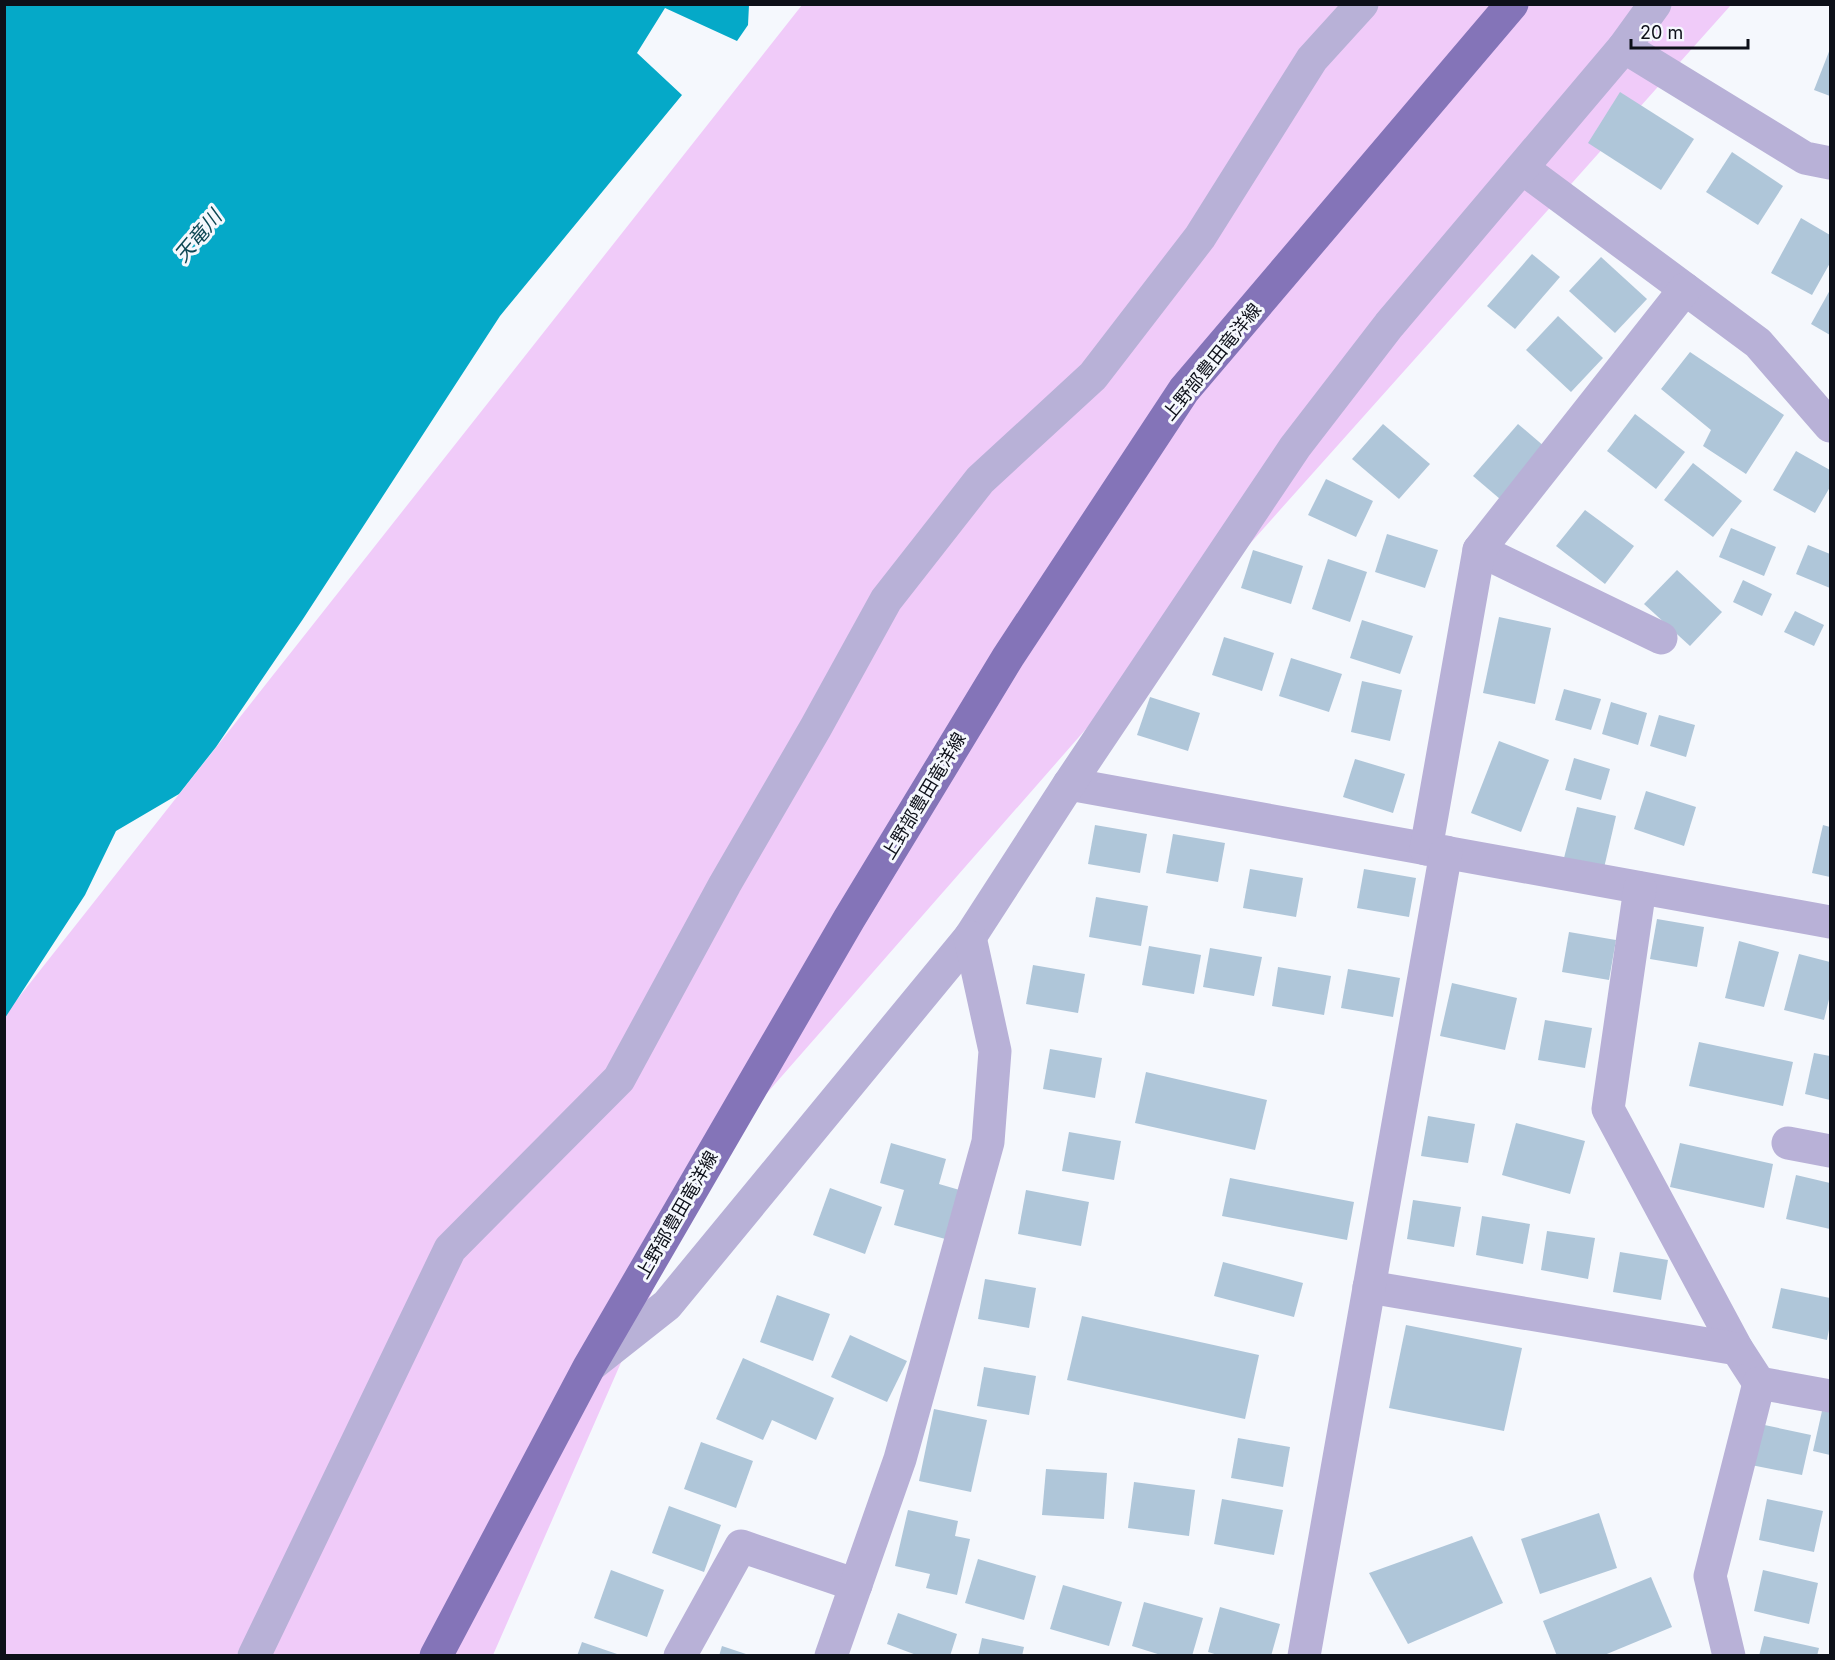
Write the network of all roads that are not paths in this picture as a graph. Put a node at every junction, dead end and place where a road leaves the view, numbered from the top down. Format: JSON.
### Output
{"nodes":[{"id":1,"x":1362,"y":4,"type":"edge"},
{"id":2,"x":1512,"y":4,"type":"edge"},
{"id":3,"x":1654,"y":4,"type":"edge"},
{"id":4,"x":1624,"y":47,"type":"junction"},
{"id":5,"x":1830,"y":163,"type":"edge"},
{"id":6,"x":1522,"y":168,"type":"junction"},
{"id":7,"x":1685,"y":289,"type":"junction"},
{"id":8,"x":1830,"y":426,"type":"edge"},
{"id":9,"x":1479,"y":550,"type":"junction"},
{"id":10,"x":1660,"y":638,"type":"dead end"},
{"id":11,"x":1069,"y":784,"type":"junction"},
{"id":12,"x":1436,"y":850,"type":"junction"},
{"id":13,"x":1640,"y":888,"type":"junction"},
{"id":14,"x":1830,"y":922,"type":"edge"},
{"id":15,"x":970,"y":937,"type":"junction"},
{"id":16,"x":1788,"y":1143,"type":"dead end"},
{"id":17,"x":1830,"y":1151,"type":"edge"},
{"id":18,"x":1369,"y":1287,"type":"junction"},
{"id":19,"x":1737,"y":1349,"type":"junction"},
{"id":20,"x":589,"y":1367,"type":"junction"},
{"id":21,"x":1759,"y":1383,"type":"junction"},
{"id":22,"x":1830,"y":1396,"type":"edge"},
{"id":23,"x":856,"y":1585,"type":"junction"},
{"id":24,"x":254,"y":1656,"type":"edge"},
{"id":25,"x":436,"y":1656,"type":"edge"},
{"id":26,"x":680,"y":1656,"type":"edge"},
{"id":27,"x":831,"y":1656,"type":"edge"},
{"id":28,"x":1305,"y":1656,"type":"edge"},
{"id":29,"x":1729,"y":1656,"type":"edge"}],
"edges":[{"from":1,"to":24,"type":"street"},
{"from":2,"to":20,"type":"main road","name":"上野部豊田竜洋線"},
{"from":3,"to":4,"type":"street"},
{"from":4,"to":5,"type":"street"},
{"from":4,"to":6,"type":"street"},
{"from":6,"to":7,"type":"street"},
{"from":6,"to":11,"type":"street"},
{"from":7,"to":8,"type":"street"},
{"from":7,"to":9,"type":"street"},
{"from":9,"to":10,"type":"street"},
{"from":9,"to":12,"type":"street"},
{"from":11,"to":12,"type":"street"},
{"from":11,"to":15,"type":"street"},
{"from":12,"to":13,"type":"street"},
{"from":12,"to":18,"type":"street"},
{"from":13,"to":14,"type":"street"},
{"from":13,"to":19,"type":"street"},
{"from":15,"to":20,"type":"street"},
{"from":15,"to":23,"type":"street"},
{"from":16,"to":17,"type":"street"},
{"from":18,"to":19,"type":"street"},
{"from":18,"to":28,"type":"street"},
{"from":19,"to":21,"type":"street"},
{"from":20,"to":25,"type":"main road","name":"上野部豊田竜洋線"},
{"from":21,"to":22,"type":"street"},
{"from":21,"to":29,"type":"street"},
{"from":23,"to":26,"type":"street"},
{"from":23,"to":27,"type":"street"}]}
